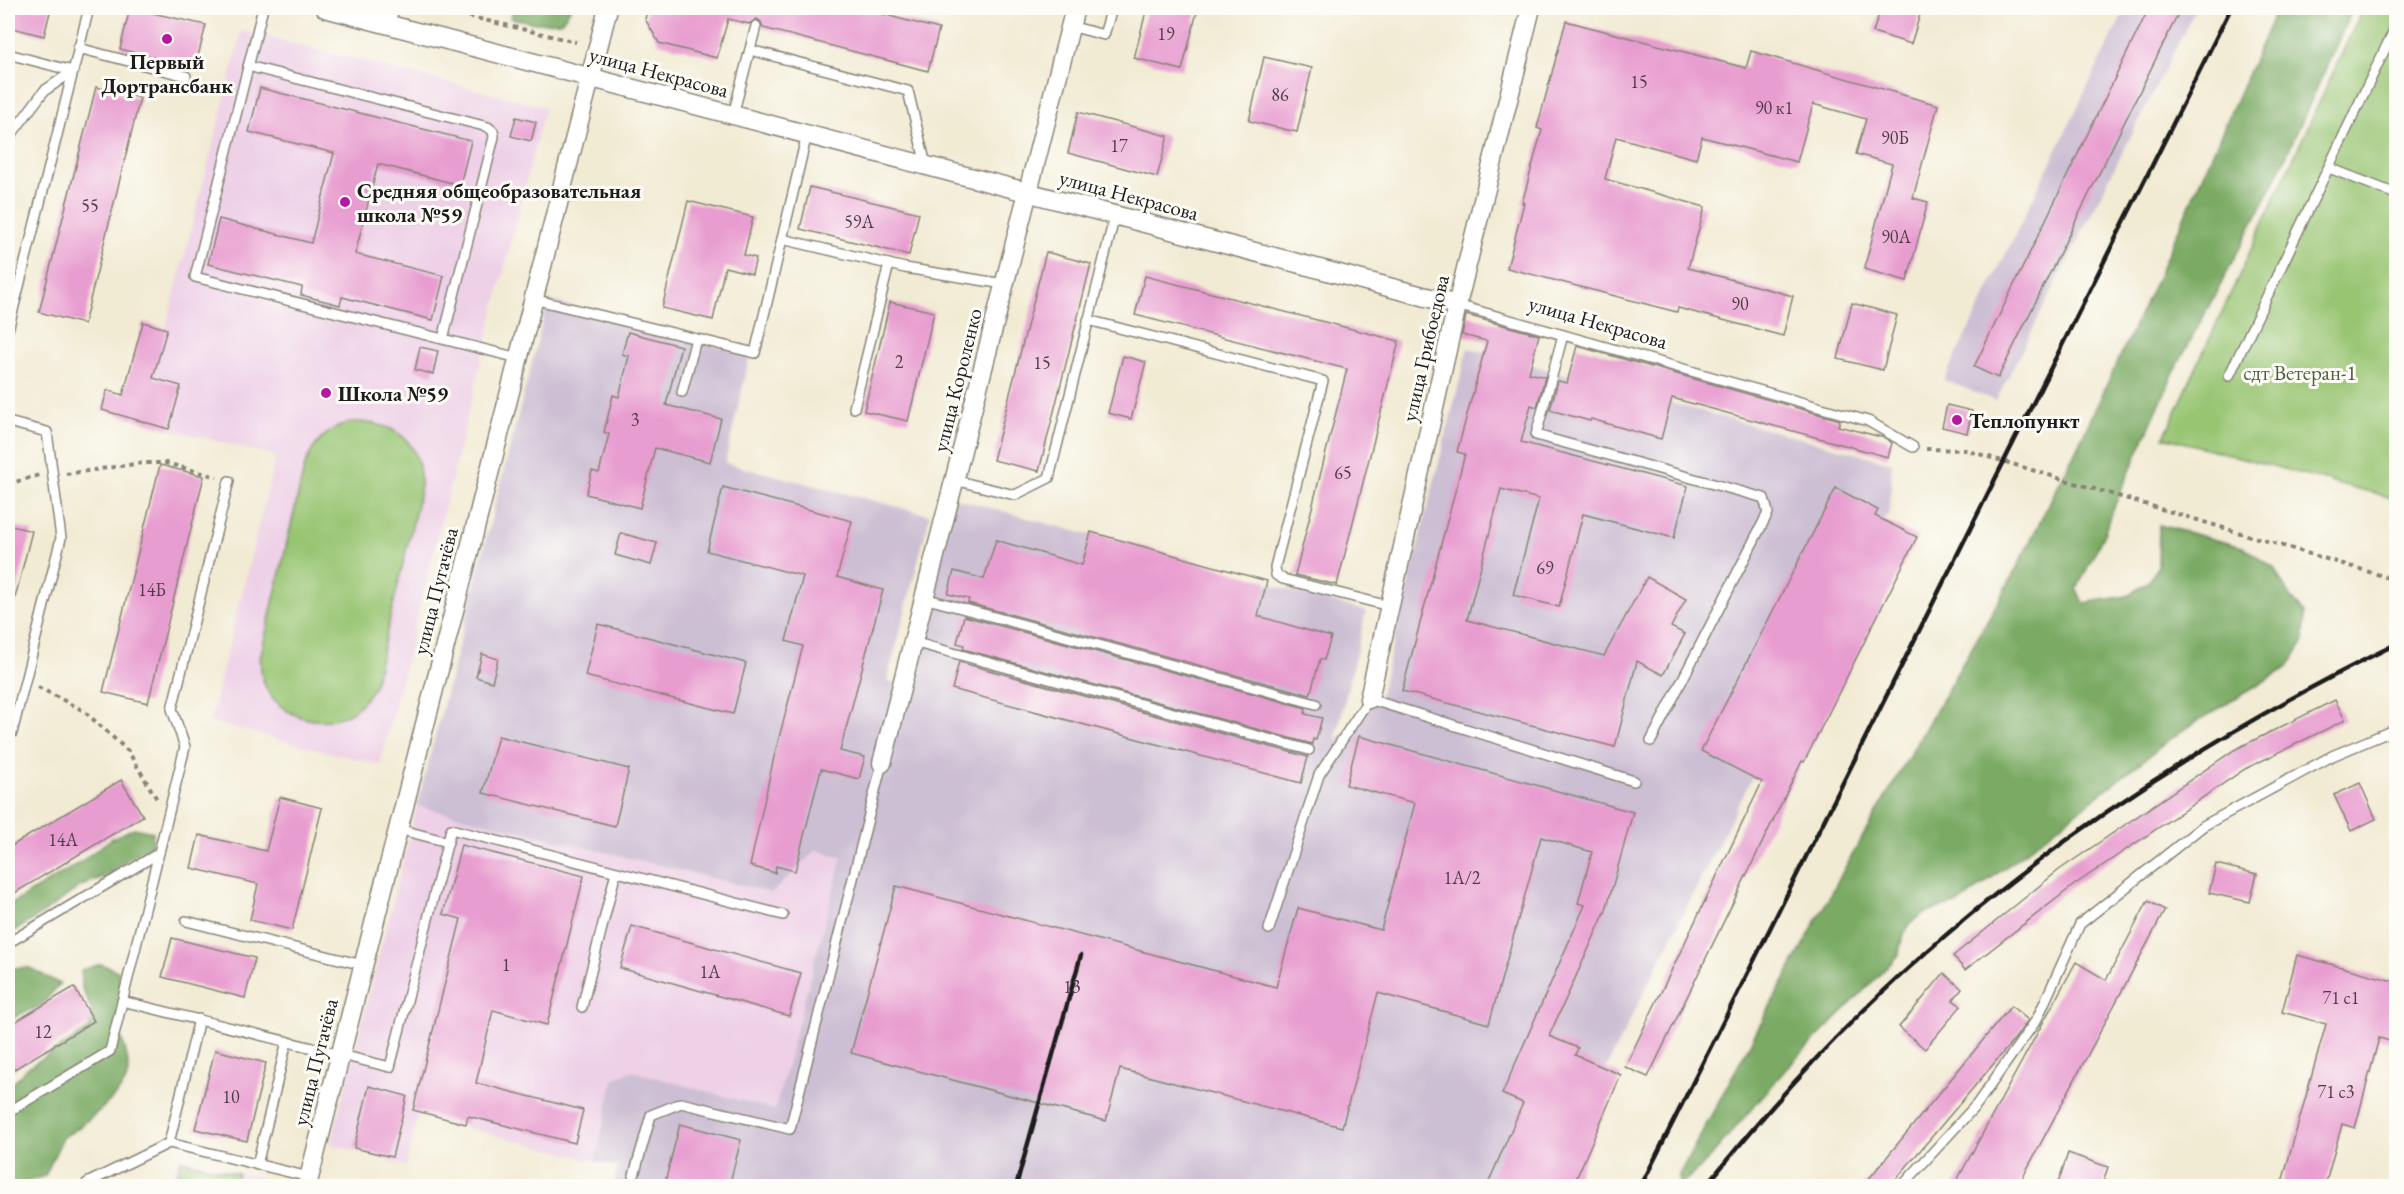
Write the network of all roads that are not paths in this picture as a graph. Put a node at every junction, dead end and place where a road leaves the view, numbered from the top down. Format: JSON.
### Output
{"nodes":[{"id":1,"x":89,"y":8,"type":"edge"},
{"id":2,"x":263,"y":8,"type":"edge"},
{"id":3,"x":325,"y":8,"type":"edge"},
{"id":4,"x":608,"y":8,"type":"edge"},
{"id":5,"x":1075,"y":8,"type":"edge"},
{"id":6,"x":1112,"y":8,"type":"edge"},
{"id":7,"x":1531,"y":8,"type":"edge"},
{"id":8,"x":392,"y":16,"type":"edge"},
{"id":9,"x":756,"y":26,"type":"dead end"},
{"id":10,"x":1070,"y":26,"type":"junction"},
{"id":11,"x":2397,"y":26,"type":"edge"},
{"id":12,"x":78,"y":48,"type":"junction"},
{"id":13,"x":750,"y":50,"type":"junction"},
{"id":14,"x":8,"y":54,"type":"edge"},
{"id":15,"x":248,"y":66,"type":"junction"},
{"id":16,"x":73,"y":71,"type":"junction"},
{"id":17,"x":186,"y":76,"type":"dead end"},
{"id":18,"x":590,"y":77,"type":"junction"},
{"id":19,"x":733,"y":115,"type":"junction"},
{"id":20,"x":807,"y":134,"type":"junction"},
{"id":21,"x":8,"y":139,"type":"edge"},
{"id":22,"x":926,"y":165,"type":"junction"},
{"id":23,"x":2329,"y":168,"type":"junction"},
{"id":24,"x":1028,"y":192,"type":"junction"},
{"id":25,"x":2397,"y":194,"type":"edge"},
{"id":26,"x":1115,"y":215,"type":"junction"},
{"id":27,"x":782,"y":238,"type":"junction"},
{"id":28,"x":889,"y":264,"type":"junction"},
{"id":29,"x":1004,"y":284,"type":"junction"},
{"id":30,"x":533,"y":299,"type":"junction"},
{"id":31,"x":1458,"y":305,"type":"junction"},
{"id":32,"x":1088,"y":320,"type":"junction"},
{"id":33,"x":8,"y":330,"type":"edge"},
{"id":34,"x":1563,"y":335,"type":"junction"},
{"id":35,"x":443,"y":339,"type":"junction"},
{"id":36,"x":696,"y":339,"type":"junction"},
{"id":37,"x":518,"y":358,"type":"junction"},
{"id":38,"x":2229,"y":376,"type":"dead end"},
{"id":39,"x":682,"y":392,"type":"dead end"},
{"id":40,"x":854,"y":408,"type":"dead end"},
{"id":41,"x":8,"y":422,"type":"edge"},
{"id":42,"x":1913,"y":447,"type":"road end"},
{"id":43,"x":954,"y":480,"type":"junction"},
{"id":44,"x":229,"y":481,"type":"road end"},
{"id":45,"x":924,"y":598,"type":"junction"},
{"id":46,"x":1389,"y":606,"type":"junction"},
{"id":47,"x":913,"y":642,"type":"junction"},
{"id":48,"x":1369,"y":699,"type":"junction"},
{"id":49,"x":1316,"y":704,"type":"dead end"},
{"id":50,"x":2397,"y":729,"type":"edge"},
{"id":51,"x":12,"y":734,"type":"dead end"},
{"id":52,"x":1651,"y":741,"type":"dead end"},
{"id":53,"x":1309,"y":750,"type":"dead end"},
{"id":54,"x":882,"y":763,"type":"joint"},
{"id":55,"x":1634,"y":781,"type":"dead end"},
{"id":56,"x":398,"y":829,"type":"junction"},
{"id":57,"x":448,"y":842,"type":"junction"},
{"id":58,"x":159,"y":853,"type":"junction"},
{"id":59,"x":616,"y":872,"type":"junction"},
{"id":60,"x":783,"y":915,"type":"dead end"},
{"id":61,"x":186,"y":921,"type":"dead end"},
{"id":62,"x":1269,"y":929,"type":"dead end"},
{"id":63,"x":8,"y":943,"type":"edge"},
{"id":64,"x":363,"y":965,"type":"junction"},
{"id":65,"x":122,"y":1001,"type":"junction"},
{"id":66,"x":582,"y":1007,"type":"dead end"},
{"id":67,"x":199,"y":1019,"type":"junction"},
{"id":68,"x":287,"y":1041,"type":"junction"},
{"id":69,"x":340,"y":1054,"type":"junction"},
{"id":70,"x":8,"y":1112,"type":"edge"},
{"id":71,"x":169,"y":1143,"type":"junction"},
{"id":72,"x":257,"y":1165,"type":"junction"},
{"id":73,"x":308,"y":1182,"type":"edge"},
{"id":74,"x":87,"y":1183,"type":"dead end"},
{"id":75,"x":631,"y":1186,"type":"edge"},
{"id":76,"x":1902,"y":1186,"type":"edge"}],
"edges":[{"from":1,"to":12,"type":"lane"},
{"from":2,"to":15,"type":"lane"},
{"from":3,"to":8,"type":"street","name":"улица Некрасова"},
{"from":4,"to":18,"type":"street","name":"улица Пугачёва"},
{"from":5,"to":10,"type":"street","name":"улица Короленко"},
{"from":6,"to":10,"type":"lane"},
{"from":7,"to":31,"type":"street","name":"улица Грибоедова"},
{"from":8,"to":18,"type":"street","name":"улица Некрасова"},
{"from":9,"to":13,"type":"lane"},
{"from":10,"to":24,"type":"street","name":"улица Короленко"},
{"from":11,"to":23,"type":"lane"},
{"from":12,"to":16,"type":"lane"},
{"from":12,"to":17,"type":"lane"},
{"from":13,"to":19,"type":"lane"},
{"from":13,"to":22,"type":"lane"},
{"from":14,"to":16,"type":"lane"},
{"from":15,"to":35,"type":"lane"},
{"from":15,"to":35,"type":"lane"},
{"from":16,"to":21,"type":"lane"},
{"from":16,"to":33,"type":"lane"},
{"from":18,"to":19,"type":"street","name":"улица Некрасова"},
{"from":18,"to":30,"type":"street","name":"улица Пугачёва"},
{"from":19,"to":20,"type":"street","name":"улица Некрасова"},
{"from":20,"to":22,"type":"street","name":"улица Некрасова"},
{"from":20,"to":27,"type":"lane"},
{"from":22,"to":24,"type":"street","name":"улица Некрасова"},
{"from":23,"to":25,"type":"lane"},
{"from":23,"to":38,"type":"lane"},
{"from":24,"to":26,"type":"street","name":"улица Некрасова"},
{"from":24,"to":29,"type":"street","name":"улица Короленко"},
{"from":26,"to":31,"type":"street","name":"улица Некрасова"},
{"from":26,"to":32,"type":"lane"},
{"from":27,"to":28,"type":"lane"},
{"from":27,"to":36,"type":"lane"},
{"from":28,"to":29,"type":"lane"},
{"from":28,"to":40,"type":"lane"},
{"from":29,"to":43,"type":"street","name":"улица Короленко"},
{"from":30,"to":36,"type":"lane"},
{"from":30,"to":37,"type":"street","name":"улица Пугачёва"},
{"from":31,"to":34,"type":"lane","name":"улица Некрасова"},
{"from":31,"to":46,"type":"street","name":"улица Грибоедова"},
{"from":32,"to":43,"type":"lane"},
{"from":32,"to":46,"type":"lane"},
{"from":34,"to":42,"type":"lane","name":"улица Некрасова"},
{"from":34,"to":52,"type":"lane"},
{"from":35,"to":37,"type":"lane"},
{"from":36,"to":39,"type":"lane"},
{"from":37,"to":56,"type":"street","name":"улица Пугачёва"},
{"from":41,"to":51,"type":"lane"},
{"from":43,"to":45,"type":"street","name":"улица Короленко"},
{"from":44,"to":58,"type":"lane"},
{"from":45,"to":47,"type":"street","name":"улица Короленко"},
{"from":45,"to":49,"type":"lane"},
{"from":46,"to":48,"type":"street","name":"улица Грибоедова"},
{"from":47,"to":53,"type":"lane"},
{"from":47,"to":54,"type":"street","name":"улица Короленко"},
{"from":48,"to":55,"type":"lane"},
{"from":48,"to":62,"type":"lane"},
{"from":50,"to":76,"type":"lane"},
{"from":54,"to":75,"type":"lane"},
{"from":56,"to":57,"type":"lane"},
{"from":56,"to":64,"type":"street","name":"улица Пугачёва"},
{"from":57,"to":59,"type":"lane"},
{"from":57,"to":69,"type":"lane"},
{"from":58,"to":63,"type":"lane"},
{"from":58,"to":65,"type":"lane"},
{"from":59,"to":60,"type":"lane"},
{"from":59,"to":66,"type":"lane"},
{"from":61,"to":64,"type":"lane"},
{"from":64,"to":69,"type":"street","name":"улица Пугачёва"},
{"from":65,"to":67,"type":"lane"},
{"from":65,"to":70,"type":"lane"},
{"from":67,"to":68,"type":"lane"},
{"from":67,"to":71,"type":"lane"},
{"from":68,"to":69,"type":"lane"},
{"from":68,"to":72,"type":"lane"},
{"from":69,"to":73,"type":"street","name":"улица Пугачёва"},
{"from":71,"to":72,"type":"lane"},
{"from":71,"to":74,"type":"lane"},
{"from":72,"to":73,"type":"lane"}]}
